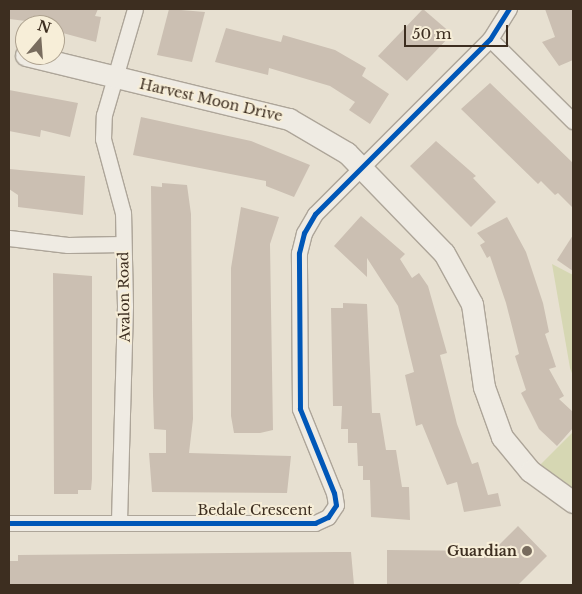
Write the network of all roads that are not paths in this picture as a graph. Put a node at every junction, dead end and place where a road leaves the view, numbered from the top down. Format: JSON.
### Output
{"nodes":[{"id":1,"x":135,"y":9,"type":"edge"},
{"id":2,"x":509,"y":9,"type":"edge"},
{"id":3,"x":490,"y":39,"type":"junction"},
{"id":4,"x":65,"y":65,"type":"edge"},
{"id":5,"x":115,"y":77,"type":"junction"},
{"id":6,"x":573,"y":121,"type":"edge"},
{"id":7,"x":364,"y":168,"type":"junction"},
{"id":8,"x":9,"y":238,"type":"edge"},
{"id":9,"x":123,"y":244,"type":"junction"},
{"id":10,"x":573,"y":502,"type":"edge"},
{"id":11,"x":119,"y":521,"type":"junction"},
{"id":12,"x":9,"y":523,"type":"edge"}],
"edges":[{"from":1,"to":5,"type":"street","name":"Avalon Road"},
{"from":2,"to":3,"type":"street"},
{"from":3,"to":6,"type":"street"},
{"from":3,"to":7,"type":"street"},
{"from":4,"to":5,"type":"street","name":"Harvest Moon Drive"},
{"from":5,"to":7,"type":"street","name":"Harvest Moon Drive"},
{"from":5,"to":9,"type":"street","name":"Avalon Road"},
{"from":7,"to":10,"type":"street","name":"Harvest Moon Drive"},
{"from":7,"to":11,"type":"street","name":"Bedale Crescent"},
{"from":8,"to":9,"type":"street"},
{"from":9,"to":11,"type":"street","name":"Avalon Road"},
{"from":11,"to":12,"type":"street","name":"Bedale Crescent"}]}
